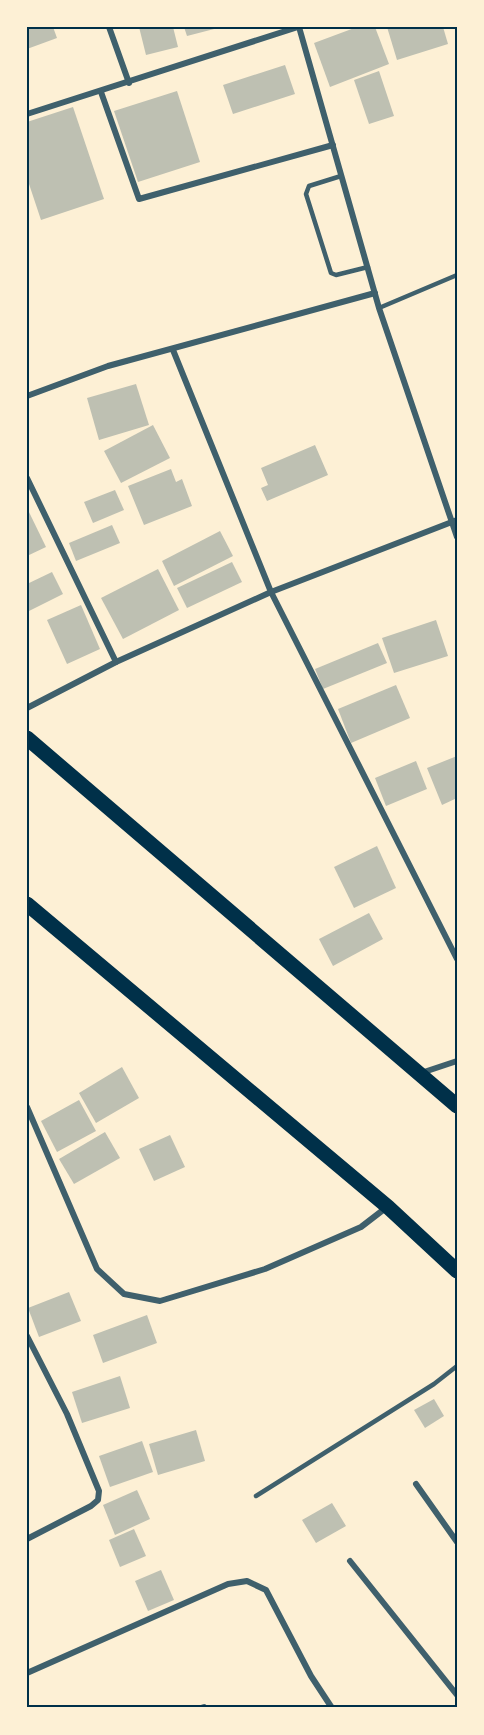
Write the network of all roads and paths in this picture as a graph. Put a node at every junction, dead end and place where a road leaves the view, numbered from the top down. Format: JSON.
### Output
{"nodes":[{"id":1,"x":109,"y":27,"type":"edge"},
{"id":2,"x":299,"y":27,"type":"edge"},
{"id":3,"x":129,"y":83,"type":"junction"},
{"id":4,"x":101,"y":92,"type":"junction"},
{"id":5,"x":27,"y":114,"type":"edge"},
{"id":6,"x":333,"y":145,"type":"junction"},
{"id":7,"x":342,"y":176,"type":"junction"},
{"id":8,"x":368,"y":267,"type":"junction"},
{"id":9,"x":457,"y":275,"type":"edge"},
{"id":10,"x":375,"y":292,"type":"junction"},
{"id":11,"x":379,"y":308,"type":"junction"},
{"id":12,"x":173,"y":350,"type":"junction"},
{"id":13,"x":27,"y":396,"type":"edge"},
{"id":14,"x":27,"y":478,"type":"edge"},
{"id":15,"x":454,"y":521,"type":"edge"},
{"id":16,"x":457,"y":537,"type":"edge"},
{"id":17,"x":271,"y":592,"type":"junction"},
{"id":18,"x":117,"y":662,"type":"junction"},
{"id":19,"x":27,"y":708,"type":"edge"},
{"id":20,"x":27,"y":738,"type":"edge"},
{"id":21,"x":27,"y":904,"type":"edge"},
{"id":22,"x":457,"y":959,"type":"edge"},
{"id":23,"x":457,"y":1061,"type":"edge"},
{"id":24,"x":422,"y":1073,"type":"junction"},
{"id":25,"x":457,"y":1106,"type":"edge"},
{"id":26,"x":27,"y":1107,"type":"edge"},
{"id":27,"x":388,"y":1207,"type":"junction"},
{"id":28,"x":457,"y":1271,"type":"edge"},
{"id":29,"x":27,"y":1336,"type":"edge"},
{"id":30,"x":457,"y":1366,"type":"edge"},
{"id":31,"x":416,"y":1484,"type":"dead end"},
{"id":32,"x":256,"y":1496,"type":"dead end"},
{"id":33,"x":27,"y":1539,"type":"edge"},
{"id":34,"x":457,"y":1542,"type":"edge"},
{"id":35,"x":350,"y":1561,"type":"dead end"},
{"id":36,"x":27,"y":1673,"type":"edge"},
{"id":37,"x":457,"y":1695,"type":"edge"},
{"id":38,"x":332,"y":1708,"type":"edge"}],
"edges":[{"from":1,"to":3,"type":"street"},
{"from":2,"to":3,"type":"street"},
{"from":2,"to":6,"type":"street"},
{"from":3,"to":4,"type":"street"},
{"from":4,"to":5,"type":"street"},
{"from":4,"to":6,"type":"street"},
{"from":6,"to":7,"type":"street"},
{"from":7,"to":8,"type":"street"},
{"from":7,"to":8,"type":"lane"},
{"from":8,"to":10,"type":"street"},
{"from":9,"to":11,"type":"lane"},
{"from":10,"to":11,"type":"street"},
{"from":10,"to":12,"type":"street"},
{"from":11,"to":15,"type":"street"},
{"from":12,"to":13,"type":"street"},
{"from":12,"to":17,"type":"street"},
{"from":14,"to":18,"type":"street"},
{"from":15,"to":16,"type":"street"},
{"from":15,"to":17,"type":"street"},
{"from":17,"to":18,"type":"street"},
{"from":17,"to":22,"type":"street"},
{"from":18,"to":19,"type":"street"},
{"from":20,"to":24,"type":"main road"},
{"from":21,"to":27,"type":"main road"},
{"from":23,"to":24,"type":"street"},
{"from":24,"to":25,"type":"main road"},
{"from":26,"to":27,"type":"street"},
{"from":27,"to":28,"type":"main road"},
{"from":29,"to":33,"type":"street"},
{"from":30,"to":32,"type":"lane"},
{"from":31,"to":34,"type":"street"},
{"from":35,"to":37,"type":"street"},
{"from":36,"to":38,"type":"street"}]}
